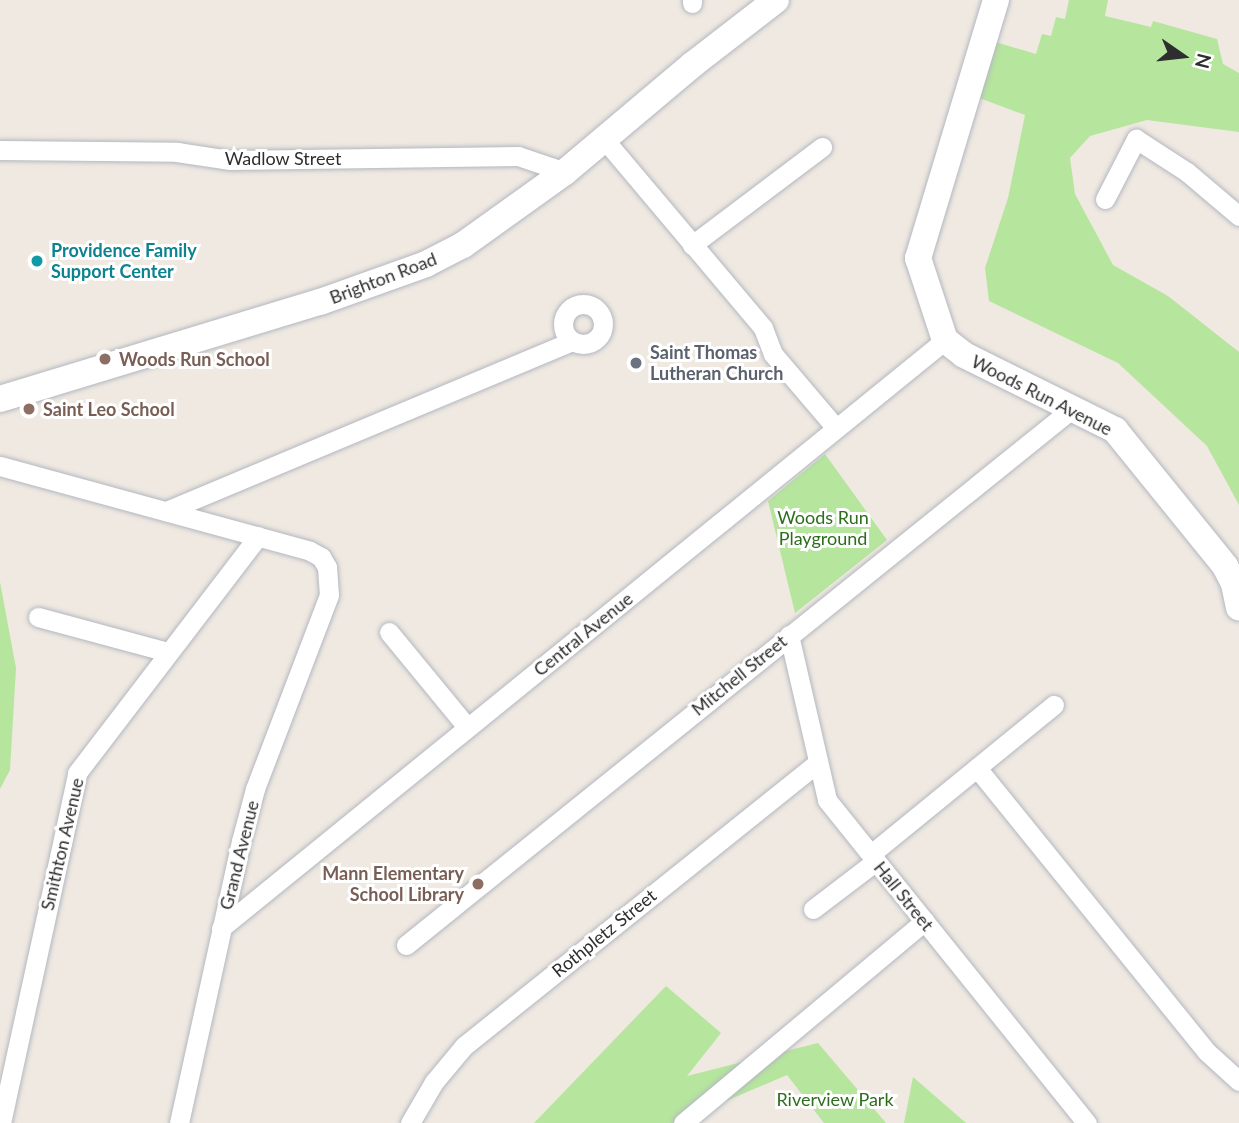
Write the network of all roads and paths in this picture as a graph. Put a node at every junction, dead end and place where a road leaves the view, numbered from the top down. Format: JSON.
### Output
{"nodes":[{"id":1,"x":776,"y":0,"type":"edge"},
{"id":2,"x":996,"y":0,"type":"edge"},
{"id":3,"x":604,"y":139,"type":"junction"},
{"id":4,"x":822,"y":147,"type":"dead end"},
{"id":5,"x":0,"y":150,"type":"edge"},
{"id":6,"x":565,"y":172,"type":"junction"},
{"id":7,"x":1105,"y":199,"type":"dead end"},
{"id":8,"x":1239,"y":216,"type":"edge"},
{"id":9,"x":692,"y":245,"type":"junction"},
{"id":10,"x":946,"y":340,"type":"junction"},
{"id":11,"x":572,"y":341,"type":"dead end"},
{"id":12,"x":0,"y":399,"type":"edge"},
{"id":13,"x":1073,"y":408,"type":"junction"},
{"id":14,"x":836,"y":428,"type":"junction"},
{"id":15,"x":0,"y":466,"type":"edge"},
{"id":16,"x":166,"y":511,"type":"junction"},
{"id":17,"x":258,"y":536,"type":"junction"},
{"id":18,"x":1239,"y":607,"type":"edge"},
{"id":19,"x":38,"y":617,"type":"dead end"},
{"id":20,"x":389,"y":632,"type":"dead end"},
{"id":21,"x":789,"y":635,"type":"junction"},
{"id":22,"x":168,"y":652,"type":"junction"},
{"id":23,"x":1055,"y":705,"type":"dead end"},
{"id":24,"x":467,"y":727,"type":"junction"},
{"id":25,"x":818,"y":761,"type":"junction"},
{"id":26,"x":978,"y":768,"type":"junction"},
{"id":27,"x":873,"y":858,"type":"junction"},
{"id":28,"x":813,"y":909,"type":"dead end"},
{"id":29,"x":925,"y":921,"type":"junction"},
{"id":30,"x":221,"y":928,"type":"junction"},
{"id":31,"x":406,"y":944,"type":"dead end"},
{"id":32,"x":1239,"y":1081,"type":"edge"},
{"id":33,"x":1,"y":1123,"type":"edge"},
{"id":34,"x":178,"y":1123,"type":"edge"},
{"id":35,"x":410,"y":1123,"type":"edge"},
{"id":36,"x":683,"y":1123,"type":"edge"},
{"id":37,"x":1087,"y":1123,"type":"edge"}],
"edges":[{"from":1,"to":3,"type":"street","name":"Brighton Road"},
{"from":2,"to":10,"type":"street"},
{"from":3,"to":6,"type":"street","name":"Brighton Road"},
{"from":3,"to":9,"type":"street"},
{"from":4,"to":9,"type":"street"},
{"from":5,"to":6,"type":"street","name":"Wadlow Street"},
{"from":6,"to":12,"type":"street","name":"Brighton Road"},
{"from":7,"to":8,"type":"street"},
{"from":9,"to":14,"type":"street"},
{"from":10,"to":13,"type":"street","name":"Woods Run Avenue"},
{"from":10,"to":14,"type":"street","name":"Central Avenue"},
{"from":11,"to":16,"type":"street"},
{"from":13,"to":18,"type":"street","name":"Woods Run Avenue"},
{"from":13,"to":21,"type":"street","name":"Mitchell Street"},
{"from":14,"to":24,"type":"street","name":"Central Avenue"},
{"from":15,"to":16,"type":"street"},
{"from":16,"to":17,"type":"street"},
{"from":17,"to":22,"type":"street","name":"Smithton Avenue"},
{"from":17,"to":30,"type":"street","name":"Grand Avenue"},
{"from":19,"to":22,"type":"street"},
{"from":20,"to":24,"type":"street"},
{"from":21,"to":25,"type":"street","name":"Hall Street"},
{"from":21,"to":31,"type":"street","name":"Mitchell Street"},
{"from":22,"to":33,"type":"street","name":"Smithton Avenue"},
{"from":23,"to":26,"type":"street"},
{"from":24,"to":30,"type":"street","name":"Central Avenue"},
{"from":25,"to":27,"type":"street","name":"Hall Street"},
{"from":25,"to":35,"type":"street","name":"Rothpletz Street"},
{"from":26,"to":27,"type":"street"},
{"from":26,"to":32,"type":"street"},
{"from":27,"to":28,"type":"street"},
{"from":27,"to":29,"type":"street","name":"Hall Street"},
{"from":29,"to":36,"type":"street"},
{"from":29,"to":37,"type":"street","name":"Hall Street"},
{"from":30,"to":34,"type":"street","name":"Grand Avenue"}]}
